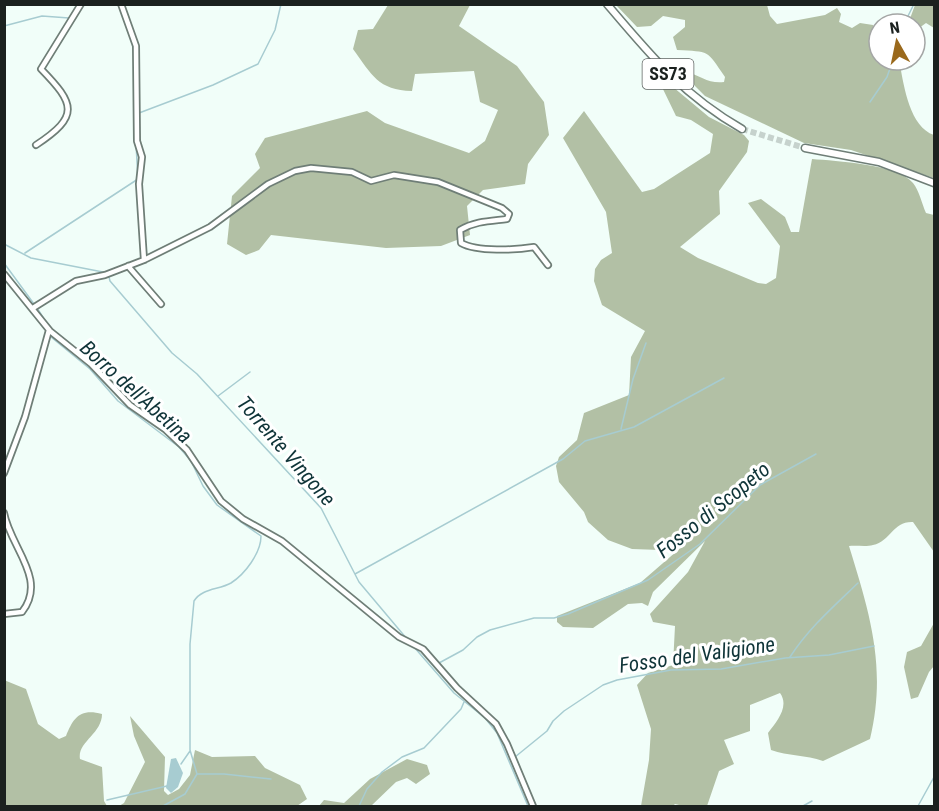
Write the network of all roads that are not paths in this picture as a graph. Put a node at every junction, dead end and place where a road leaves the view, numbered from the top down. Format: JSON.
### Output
{"nodes":[{"id":1,"x":81,"y":4,"type":"edge"},
{"id":2,"x":121,"y":4,"type":"edge"},
{"id":3,"x":607,"y":4,"type":"edge"},
{"id":4,"x":742,"y":129,"type":"tunnel mouth"},
{"id":5,"x":36,"y":145,"type":"dead end"},
{"id":6,"x":805,"y":148,"type":"tunnel mouth"},
{"id":7,"x":934,"y":183,"type":"edge"},
{"id":8,"x":144,"y":260,"type":"junction"},
{"id":9,"x":548,"y":264,"type":"dead end"},
{"id":10,"x":128,"y":266,"type":"junction"},
{"id":11,"x":4,"y":274,"type":"edge"},
{"id":12,"x":161,"y":304,"type":"dead end"},
{"id":13,"x":33,"y":308,"type":"junction"},
{"id":14,"x":50,"y":330,"type":"junction"},
{"id":15,"x":4,"y":473,"type":"edge"},
{"id":16,"x":4,"y":513,"type":"edge"},
{"id":17,"x":4,"y":614,"type":"edge"},
{"id":18,"x":533,"y":807,"type":"edge"}],
"edges":[{"from":1,"to":5,"type":"street"},
{"from":2,"to":8,"type":"street"},
{"from":3,"to":4,"type":"main road","number":"SS73"},
{"from":6,"to":7,"type":"main road"},
{"from":8,"to":9,"type":"street"},
{"from":8,"to":10,"type":"street"},
{"from":10,"to":12,"type":"street"},
{"from":10,"to":13,"type":"street"},
{"from":11,"to":13,"type":"street"},
{"from":13,"to":14,"type":"street"},
{"from":14,"to":15,"type":"street"},
{"from":14,"to":18,"type":"street"},
{"from":16,"to":17,"type":"street"}]}
